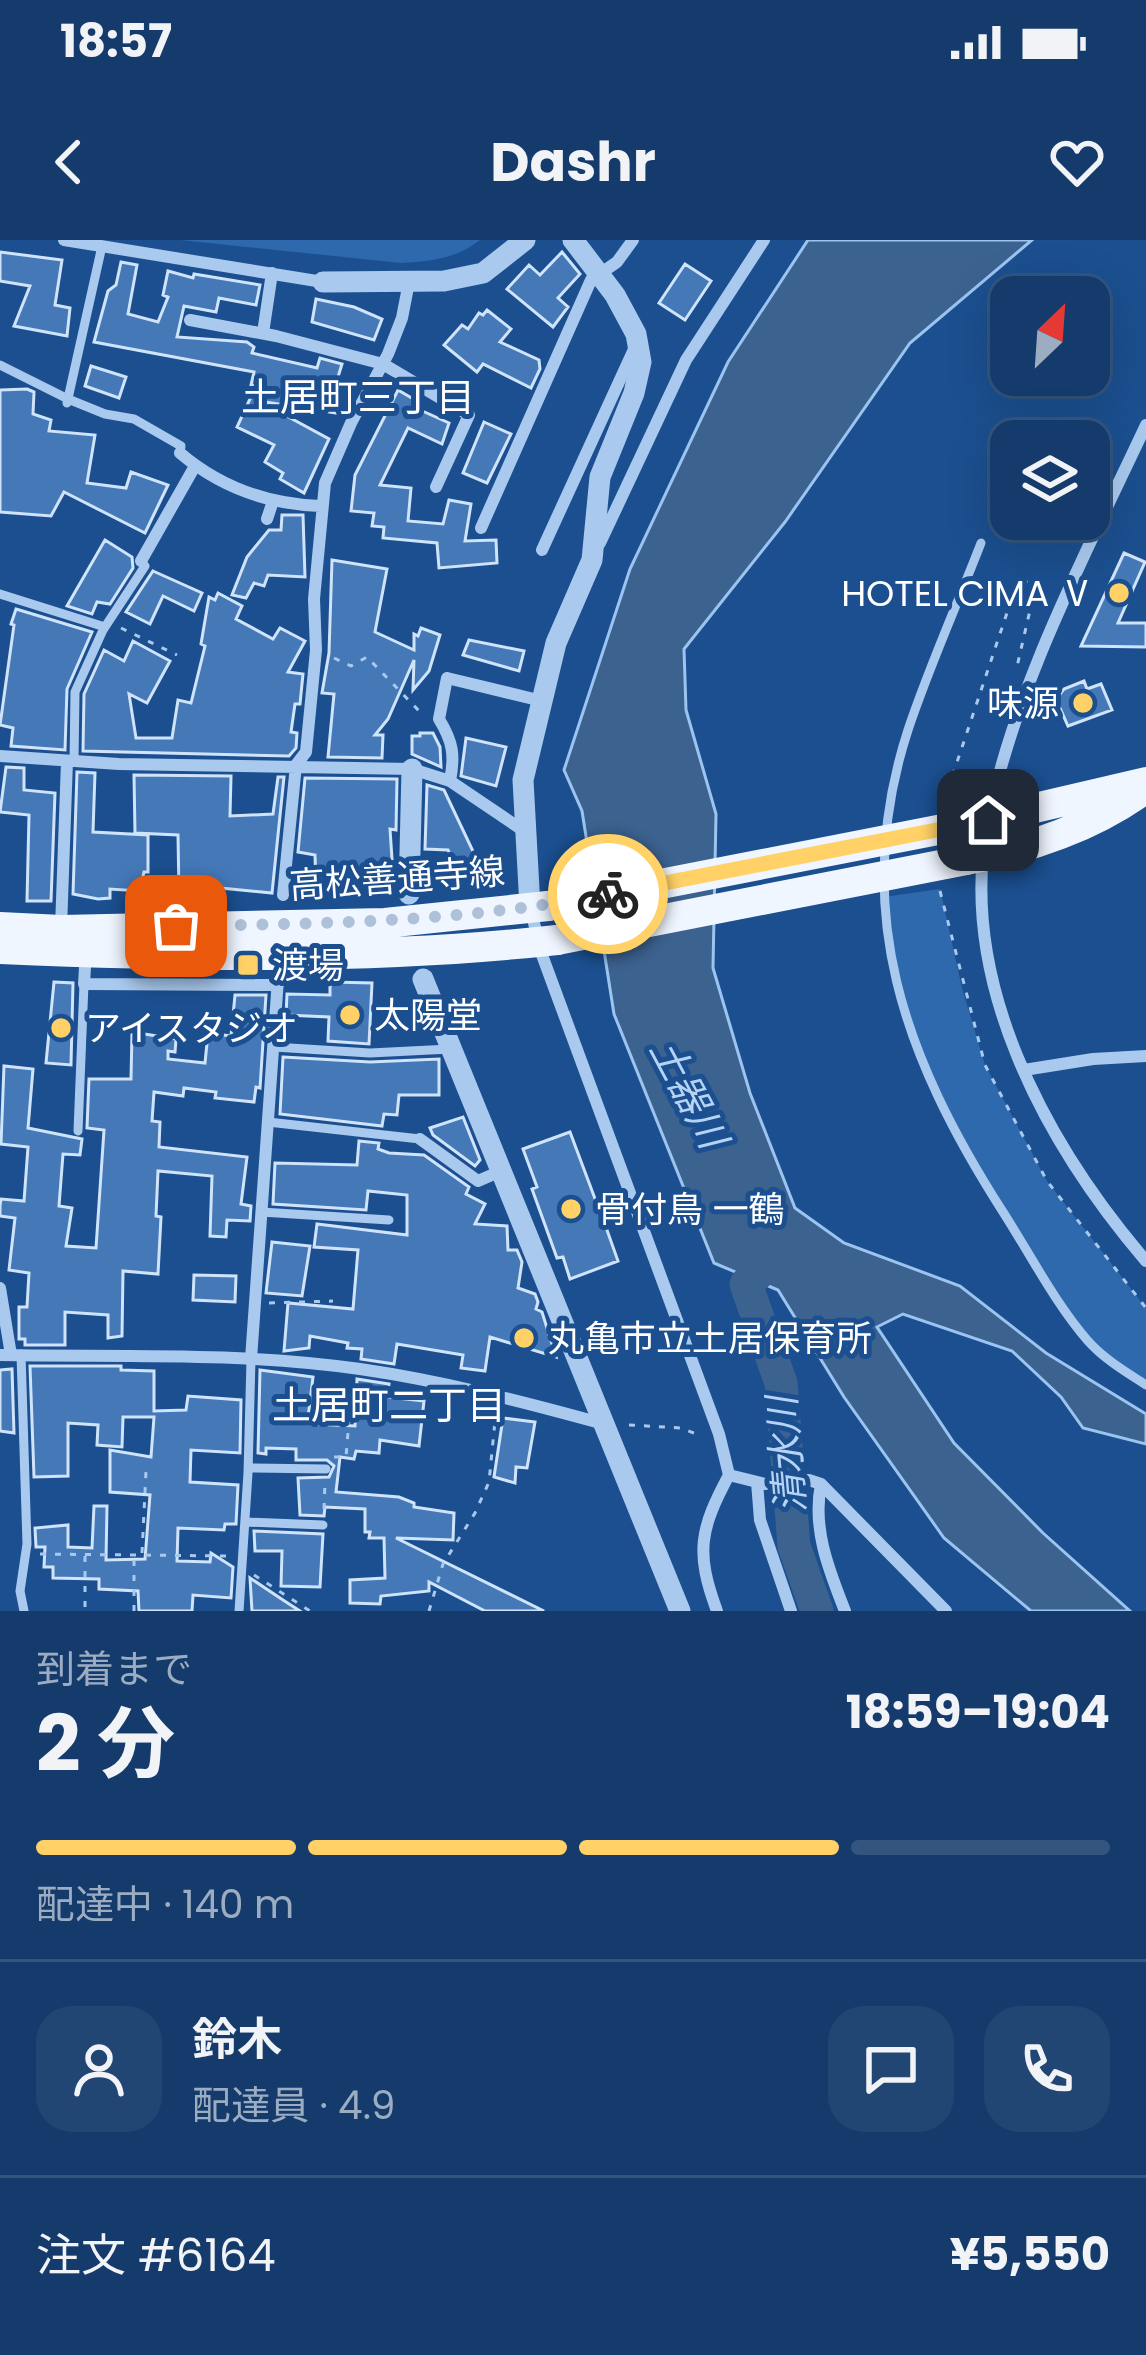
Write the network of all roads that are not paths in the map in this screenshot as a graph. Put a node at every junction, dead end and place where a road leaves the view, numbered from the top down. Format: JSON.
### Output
{"nodes":[{"id":1,"x":64,"y":240,"type":"edge"},
{"id":2,"x":525,"y":240,"type":"edge"},
{"id":3,"x":573,"y":240,"type":"edge"},
{"id":4,"x":633,"y":240,"type":"edge"},
{"id":5,"x":764,"y":240,"type":"edge"},
{"id":6,"x":102,"y":246,"type":"junction"},
{"id":7,"x":272,"y":273,"type":"junction"},
{"id":8,"x":599,"y":274,"type":"junction"},
{"id":9,"x":323,"y":282,"type":"joint"},
{"id":10,"x":409,"y":282,"type":"junction"},
{"id":11,"x":190,"y":320,"type":"dead end"},
{"id":12,"x":263,"y":333,"type":"junction"},
{"id":13,"x":638,"y":340,"type":"junction"},
{"id":14,"x":382,"y":364,"type":"junction"},
{"id":15,"x":0,"y":365,"type":"edge"},
{"id":16,"x":68,"y":401,"type":"junction"},
{"id":17,"x":1146,"y":425,"type":"edge"},
{"id":18,"x":180,"y":453,"type":"joint"},
{"id":19,"x":195,"y":466,"type":"junction"},
{"id":20,"x":436,"y":487,"type":"dead end"},
{"id":21,"x":273,"y":501,"type":"junction"},
{"id":22,"x":320,"y":506,"type":"junction"},
{"id":23,"x":267,"y":519,"type":"dead end"},
{"id":24,"x":481,"y":528,"type":"dead end"},
{"id":25,"x":133,"y":538,"type":"dead end"},
{"id":26,"x":981,"y":544,"type":"dead end"},
{"id":27,"x":149,"y":547,"type":"junction"},
{"id":28,"x":542,"y":550,"type":"dead end"},
{"id":29,"x":592,"y":560,"type":"junction"},
{"id":30,"x":141,"y":561,"type":"joint"},
{"id":31,"x":0,"y":594,"type":"edge"},
{"id":32,"x":107,"y":625,"type":"junction"},
{"id":33,"x":542,"y":701,"type":"junction"},
{"id":34,"x":0,"y":756,"type":"edge"},
{"id":35,"x":71,"y":761,"type":"junction"},
{"id":36,"x":296,"y":765,"type":"junction"},
{"id":37,"x":412,"y":769,"type":"junction"},
{"id":38,"x":450,"y":781,"type":"junction"},
{"id":39,"x":1146,"y":785,"type":"edge"},
{"id":40,"x":988,"y":820,"type":"junction"},
{"id":41,"x":524,"y":831,"type":"junction"},
{"id":42,"x":975,"y":858,"type":"junction"},
{"id":43,"x":409,"y":894,"type":"dead end"},
{"id":44,"x":283,"y":896,"type":"dead end"},
{"id":45,"x":539,"y":906,"type":"junction"},
{"id":46,"x":0,"y":927,"type":"edge"},
{"id":47,"x":548,"y":941,"type":"junction"},
{"id":48,"x":79,"y":949,"type":"junction"},
{"id":49,"x":0,"y":950,"type":"edge"},
{"id":50,"x":424,"y":979,"type":"dead end"},
{"id":51,"x":274,"y":1047,"type":"junction"},
{"id":52,"x":450,"y":1048,"type":"junction"},
{"id":53,"x":1146,"y":1056,"type":"edge"},
{"id":54,"x":1024,"y":1070,"type":"junction"},
{"id":55,"x":268,"y":1122,"type":"junction"},
{"id":56,"x":78,"y":1131,"type":"dead end"},
{"id":57,"x":420,"y":1139,"type":"joint"},
{"id":58,"x":501,"y":1171,"type":"junction"},
{"id":59,"x":262,"y":1212,"type":"junction"},
{"id":60,"x":389,"y":1220,"type":"dead end"},
{"id":61,"x":1146,"y":1261,"type":"edge"},
{"id":62,"x":0,"y":1288,"type":"edge"},
{"id":63,"x":11,"y":1355,"type":"edge"},
{"id":64,"x":251,"y":1359,"type":"junction"},
{"id":65,"x":1146,"y":1385,"type":"edge"},
{"id":66,"x":605,"y":1424,"type":"junction"},
{"id":67,"x":248,"y":1468,"type":"junction"},
{"id":68,"x":326,"y":1469,"type":"road end"},
{"id":69,"x":728,"y":1469,"type":"junction"},
{"id":70,"x":815,"y":1482,"type":"junction"},
{"id":71,"x":761,"y":1483,"type":"junction"},
{"id":72,"x":245,"y":1522,"type":"junction"},
{"id":73,"x":323,"y":1525,"type":"road end"},
{"id":74,"x":23,"y":1611,"type":"edge"},
{"id":75,"x":238,"y":1611,"type":"edge"},
{"id":76,"x":680,"y":1611,"type":"edge"},
{"id":77,"x":717,"y":1611,"type":"edge"},
{"id":78,"x":791,"y":1611,"type":"edge"},
{"id":79,"x":845,"y":1611,"type":"edge"},
{"id":80,"x":946,"y":1611,"type":"edge"}],
"edges":[{"from":1,"to":6,"type":"street"},
{"from":2,"to":10,"type":"street"},
{"from":3,"to":8,"type":"street"},
{"from":4,"to":8,"type":"street"},
{"from":5,"to":29,"type":"street"},
{"from":6,"to":7,"type":"street"},
{"from":6,"to":16,"type":"lane"},
{"from":7,"to":9,"type":"street"},
{"from":7,"to":12,"type":"street"},
{"from":8,"to":13,"type":"street"},
{"from":8,"to":24,"type":"street"},
{"from":9,"to":10,"type":"street"},
{"from":10,"to":14,"type":"street"},
{"from":11,"to":12,"type":"street"},
{"from":12,"to":14,"type":"street"},
{"from":13,"to":28,"type":"street"},
{"from":13,"to":29,"type":"street"},
{"from":14,"to":20,"type":"street"},
{"from":14,"to":22,"type":"street"},
{"from":15,"to":16,"type":"lane"},
{"from":16,"to":18,"type":"lane"},
{"from":17,"to":40,"type":"street"},
{"from":18,"to":19,"type":"street"},
{"from":19,"to":21,"type":"street"},
{"from":19,"to":27,"type":"street"},
{"from":21,"to":22,"type":"street"},
{"from":21,"to":23,"type":"street"},
{"from":22,"to":36,"type":"street"},
{"from":25,"to":27,"type":"street"},
{"from":26,"to":65,"type":"lane"},
{"from":27,"to":30,"type":"street"},
{"from":29,"to":33,"type":"street"},
{"from":30,"to":32,"type":"lane"},
{"from":31,"to":32,"type":"lane"},
{"from":32,"to":35,"type":"lane"},
{"from":33,"to":38,"type":"street"},
{"from":33,"to":41,"type":"street"},
{"from":34,"to":35,"type":"street"},
{"from":35,"to":36,"type":"street"},
{"from":35,"to":48,"type":"street"},
{"from":36,"to":37,"type":"street"},
{"from":36,"to":44,"type":"street"},
{"from":37,"to":38,"type":"street"},
{"from":37,"to":43,"type":"street"},
{"from":38,"to":41,"type":"street"},
{"from":39,"to":40,"type":"main road","name":"高松善通寺線"},
{"from":39,"to":42,"type":"main road","name":"高松善通寺線"},
{"from":40,"to":42,"type":"street"},
{"from":40,"to":45,"type":"main road","name":"高松善通寺線","bridge":true},
{"from":41,"to":45,"type":"street"},
{"from":42,"to":47,"type":"main road","name":"高松善通寺線","bridge":true},
{"from":42,"to":54,"type":"street"},
{"from":45,"to":47,"type":"street"},
{"from":45,"to":48,"type":"main road","name":"高松善通寺線"},
{"from":46,"to":48,"type":"main road","name":"高松善通寺線"},
{"from":47,"to":48,"type":"main road","name":"高松善通寺線"},
{"from":47,"to":69,"type":"street"},
{"from":48,"to":49,"type":"main road","name":"高松善通寺線"},
{"from":48,"to":51,"type":"street"},
{"from":48,"to":56,"type":"lane"},
{"from":50,"to":52,"type":"street"},
{"from":51,"to":52,"type":"lane"},
{"from":51,"to":55,"type":"street"},
{"from":52,"to":58,"type":"street"},
{"from":53,"to":54,"type":"street"},
{"from":54,"to":61,"type":"street"},
{"from":55,"to":57,"type":"lane"},
{"from":55,"to":59,"type":"street"},
{"from":57,"to":58,"type":"street"},
{"from":58,"to":66,"type":"street"},
{"from":59,"to":60,"type":"lane"},
{"from":59,"to":64,"type":"street"},
{"from":62,"to":63,"type":"street"},
{"from":63,"to":64,"type":"street"},
{"from":63,"to":74,"type":"lane"},
{"from":64,"to":66,"type":"street"},
{"from":64,"to":67,"type":"lane"},
{"from":66,"to":76,"type":"street"},
{"from":67,"to":68,"type":"lane"},
{"from":67,"to":72,"type":"lane"},
{"from":69,"to":71,"type":"street"},
{"from":69,"to":77,"type":"street"},
{"from":70,"to":71,"type":"street"},
{"from":70,"to":79,"type":"street"},
{"from":70,"to":80,"type":"street"},
{"from":71,"to":78,"type":"street"},
{"from":72,"to":73,"type":"lane"},
{"from":72,"to":75,"type":"lane"}]}
